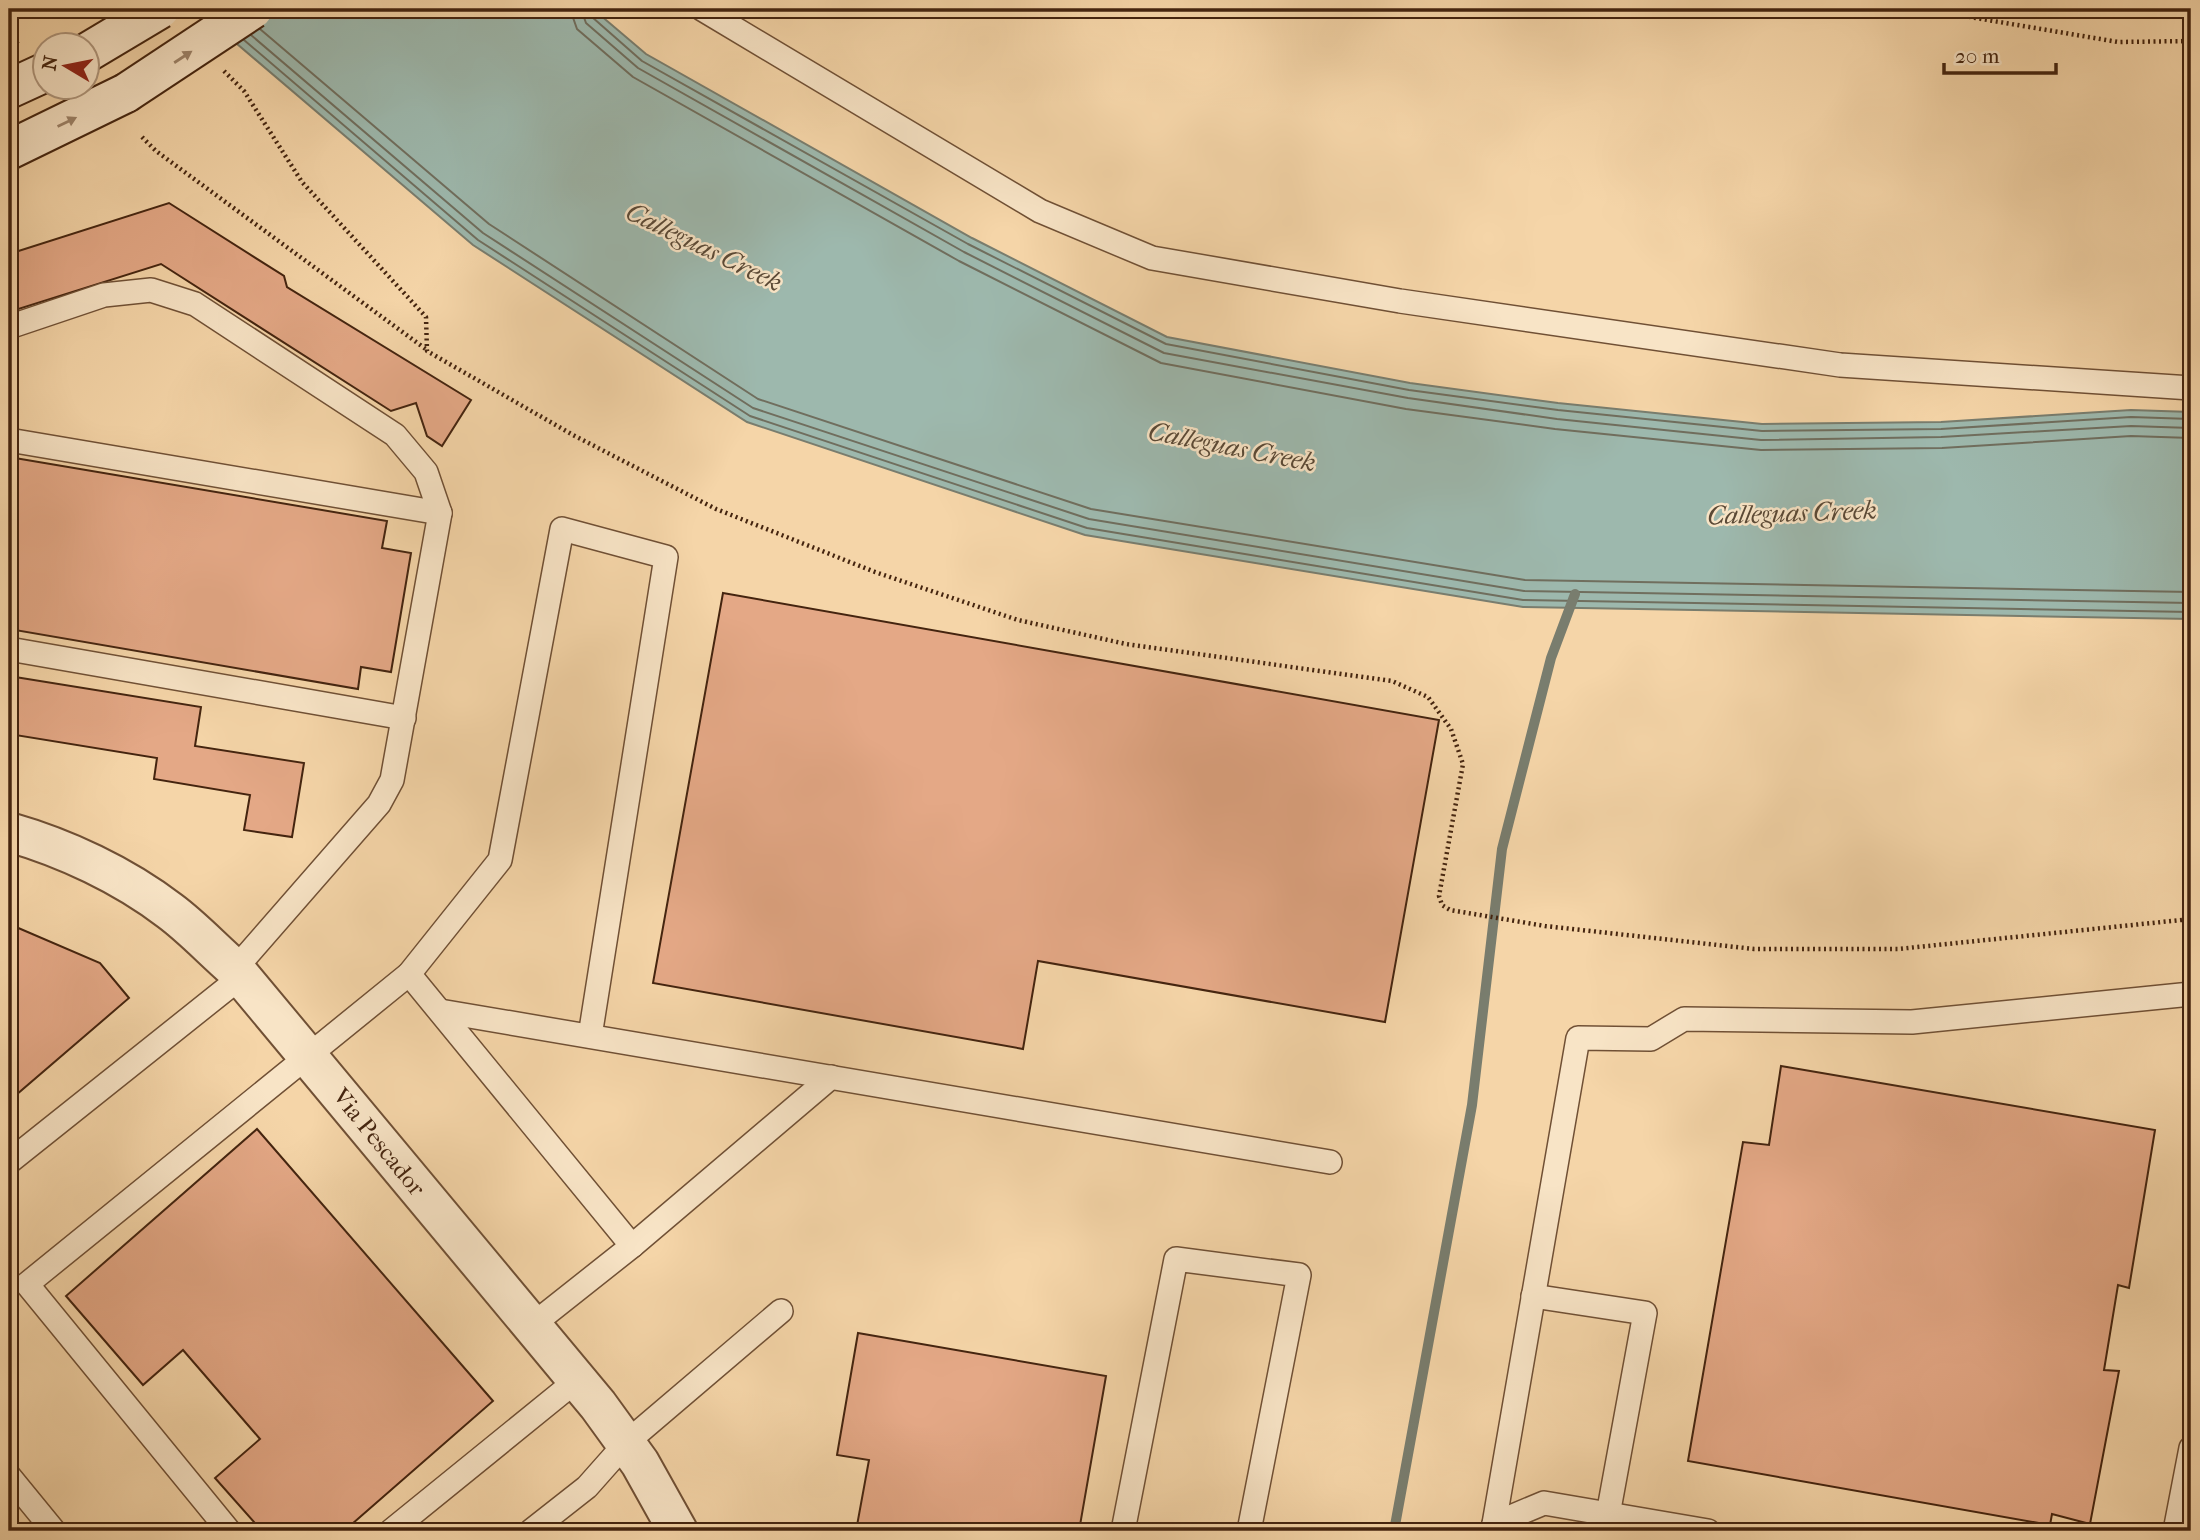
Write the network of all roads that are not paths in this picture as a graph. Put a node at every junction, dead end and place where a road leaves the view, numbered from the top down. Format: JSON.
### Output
{"nodes":[{"id":1,"x":160,"y":9,"type":"edge"},
{"id":2,"x":253,"y":9,"type":"edge"},
{"id":3,"x":702,"y":9,"type":"edge"},
{"id":4,"x":102,"y":44,"type":"edge"},
{"id":5,"x":32,"y":78,"type":"edge"},
{"id":6,"x":9,"y":89,"type":"edge"},
{"id":7,"x":9,"y":150,"type":"edge"},
{"id":8,"x":9,"y":327,"type":"edge"},
{"id":9,"x":2191,"y":388,"type":"edge"},
{"id":10,"x":9,"y":440,"type":"edge"},
{"id":11,"x":440,"y":513,"type":"junction"},
{"id":12,"x":9,"y":649,"type":"edge"},
{"id":13,"x":404,"y":718,"type":"junction"},
{"id":14,"x":9,"y":832,"type":"edge"},
{"id":15,"x":238,"y":973,"type":"junction"},
{"id":16,"x":409,"y":974,"type":"junction"},
{"id":17,"x":2191,"y":994,"type":"edge"},
{"id":18,"x":440,"y":1011,"type":"junction"},
{"id":19,"x":590,"y":1036,"type":"junction"},
{"id":20,"x":308,"y":1055,"type":"junction"},
{"id":21,"x":831,"y":1077,"type":"junction"},
{"id":22,"x":1330,"y":1161,"type":"dead end"},
{"id":23,"x":9,"y":1162,"type":"edge"},
{"id":24,"x":632,"y":1246,"type":"junction"},
{"id":25,"x":1533,"y":1296,"type":"junction"},
{"id":26,"x":781,"y":1311,"type":"dead end"},
{"id":27,"x":531,"y":1326,"type":"junction"},
{"id":28,"x":577,"y":1380,"type":"junction"},
{"id":29,"x":626,"y":1443,"type":"junction"},
{"id":30,"x":2191,"y":1448,"type":"edge"},
{"id":31,"x":9,"y":1476,"type":"edge"},
{"id":32,"x":1607,"y":1523,"type":"edge"},
{"id":33,"x":1493,"y":1528,"type":"edge"},
{"id":34,"x":54,"y":1531,"type":"edge"},
{"id":35,"x":229,"y":1531,"type":"edge"},
{"id":36,"x":391,"y":1531,"type":"edge"},
{"id":37,"x":531,"y":1531,"type":"edge"},
{"id":38,"x":678,"y":1531,"type":"edge"},
{"id":39,"x":1124,"y":1531,"type":"edge"},
{"id":40,"x":1249,"y":1531,"type":"edge"},
{"id":41,"x":1707,"y":1531,"type":"edge"},
{"id":42,"x":2175,"y":1531,"type":"edge"}],
"edges":[{"from":1,"to":4,"type":"street","bridge":true},
{"from":7,"to":2,"type":"street","one_way":true,"bridge":true},
{"from":3,"to":9,"type":"lane"},
{"from":5,"to":6,"type":"street"},
{"from":8,"to":11,"type":"lane"},
{"from":10,"to":11,"type":"lane"},
{"from":11,"to":13,"type":"lane"},
{"from":12,"to":13,"type":"lane"},
{"from":13,"to":15,"type":"lane"},
{"from":14,"to":15,"type":"street","name":"Via Pescador"},
{"from":15,"to":20,"type":"street","name":"Via Pescador"},
{"from":15,"to":23,"type":"lane"},
{"from":16,"to":18,"type":"lane"},
{"from":16,"to":19,"type":"lane"},
{"from":16,"to":20,"type":"lane"},
{"from":17,"to":25,"type":"lane"},
{"from":18,"to":19,"type":"lane"},
{"from":18,"to":24,"type":"lane"},
{"from":19,"to":21,"type":"lane"},
{"from":20,"to":27,"type":"street","name":"Via Pescador"},
{"from":20,"to":35,"type":"lane"},
{"from":21,"to":22,"type":"lane"},
{"from":21,"to":24,"type":"lane"},
{"from":24,"to":27,"type":"lane"},
{"from":25,"to":32,"type":"lane"},
{"from":25,"to":33,"type":"lane"},
{"from":26,"to":29,"type":"lane"},
{"from":27,"to":28,"type":"street","name":"Via Pescador"},
{"from":28,"to":29,"type":"street","name":"Via Pescador"},
{"from":28,"to":36,"type":"lane"},
{"from":29,"to":37,"type":"lane"},
{"from":29,"to":38,"type":"street","name":"Via Pescador"},
{"from":30,"to":42,"type":"lane"},
{"from":31,"to":34,"type":"lane"},
{"from":32,"to":33,"type":"lane"},
{"from":32,"to":41,"type":"lane"},
{"from":39,"to":40,"type":"lane"}]}
